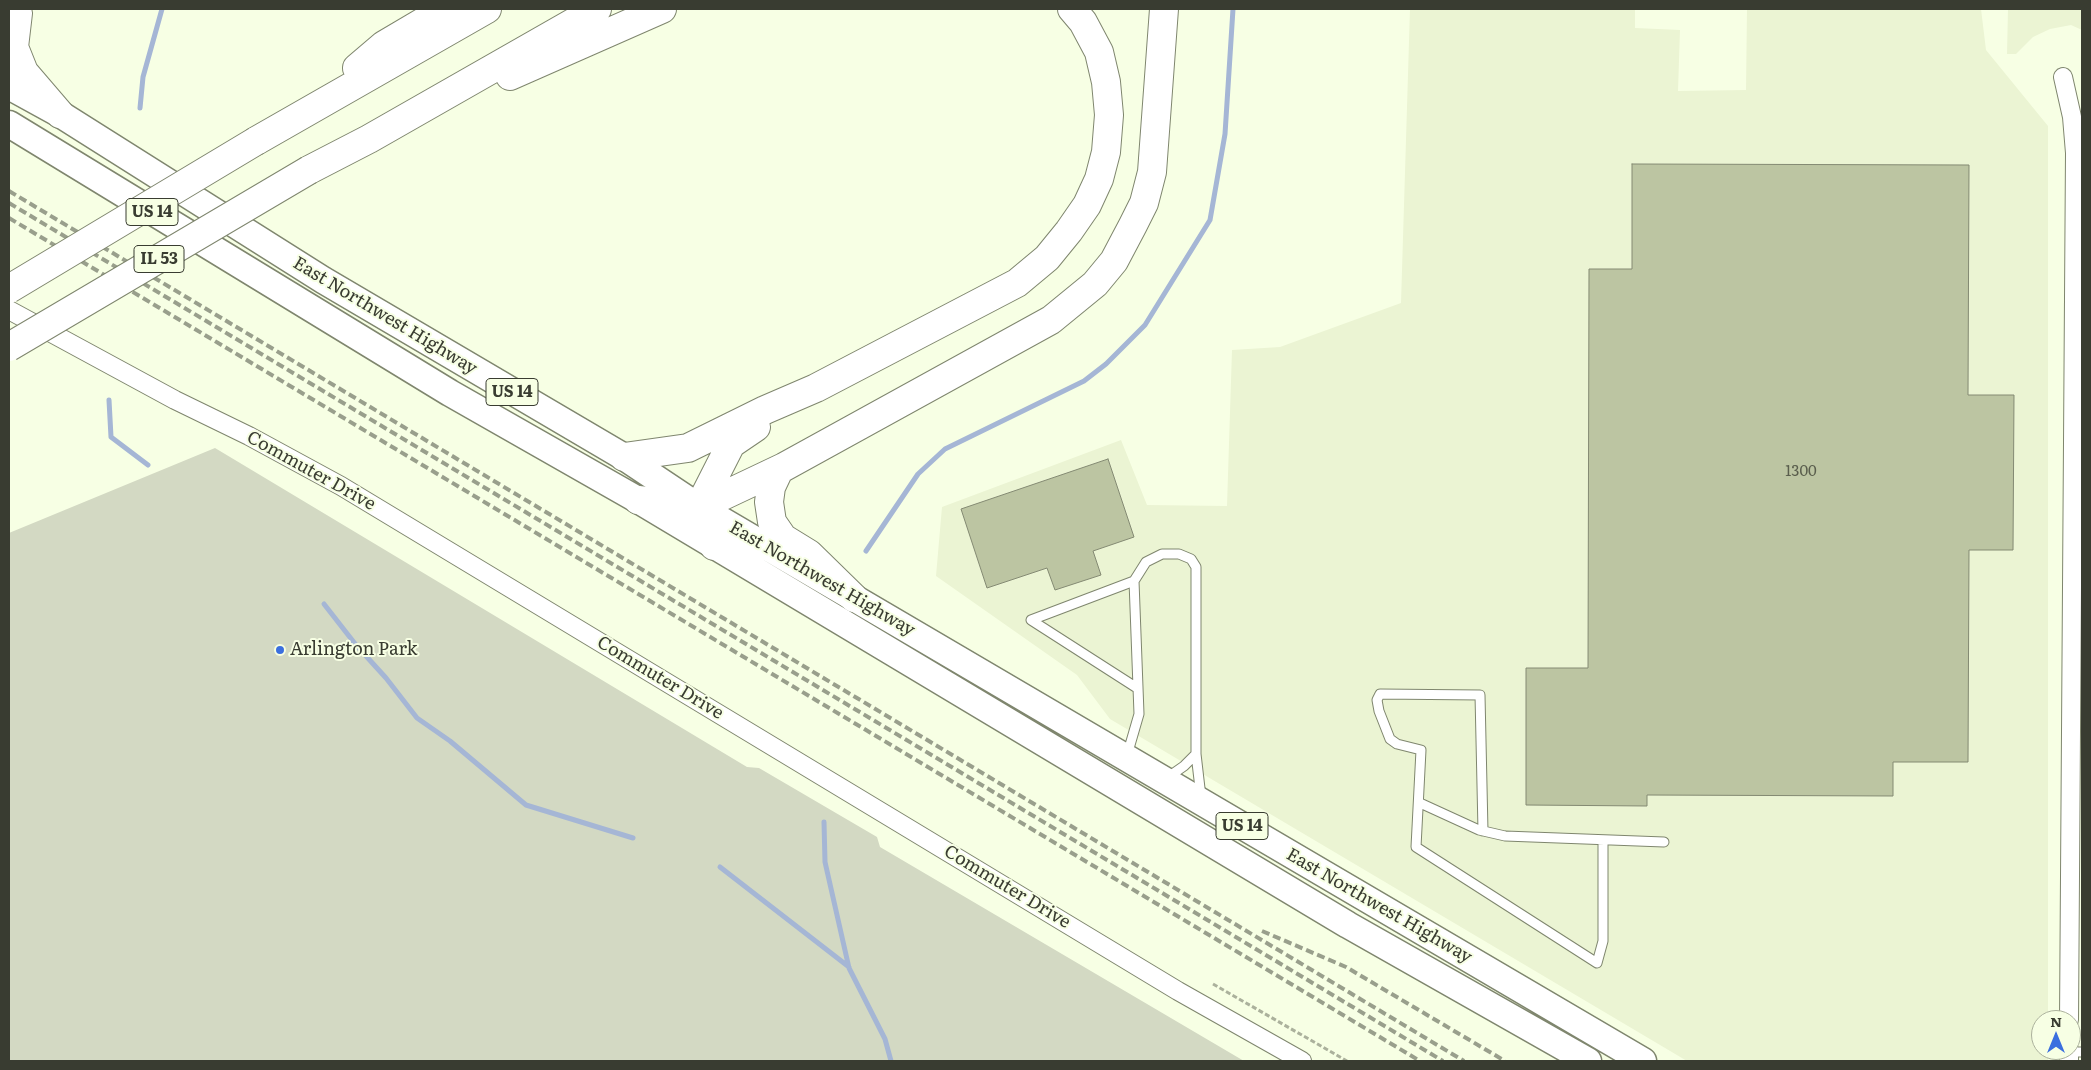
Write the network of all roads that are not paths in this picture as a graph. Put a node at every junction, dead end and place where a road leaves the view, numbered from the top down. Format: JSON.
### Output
{"nodes":[{"id":1,"x":445,"y":9,"type":"edge"},
{"id":2,"x":487,"y":9,"type":"edge"},
{"id":3,"x":597,"y":9,"type":"edge"},
{"id":4,"x":662,"y":9,"type":"edge"},
{"id":5,"x":1072,"y":9,"type":"edge"},
{"id":6,"x":1164,"y":9,"type":"edge"},
{"id":7,"x":16,"y":15,"type":"edge"},
{"id":8,"x":2063,"y":77,"type":"dead end"},
{"id":9,"x":9,"y":86,"type":"edge"},
{"id":10,"x":306,"y":112,"type":"junction"},
{"id":11,"x":60,"y":114,"type":"junction"},
{"id":12,"x":9,"y":124,"type":"edge"},
{"id":13,"x":369,"y":139,"type":"junction"},
{"id":14,"x":9,"y":289,"type":"edge"},
{"id":15,"x":9,"y":310,"type":"edge"},
{"id":16,"x":9,"y":347,"type":"edge"},
{"id":17,"x":2078,"y":378,"type":"edge"},
{"id":18,"x":816,"y":388,"type":"junction"},
{"id":19,"x":624,"y":458,"type":"junction"},
{"id":20,"x":778,"y":470,"type":"junction"},
{"id":21,"x":638,"y":500,"type":"junction"},
{"id":22,"x":699,"y":507,"type":"junction"},
{"id":23,"x":714,"y":546,"type":"junction"},
{"id":24,"x":1134,"y":581,"type":"junction"},
{"id":25,"x":854,"y":598,"type":"junction"},
{"id":26,"x":2077,"y":644,"type":"edge"},
{"id":27,"x":1137,"y":688,"type":"junction"},
{"id":28,"x":2077,"y":691,"type":"edge"},
{"id":29,"x":1196,"y":754,"type":"junction"},
{"id":30,"x":1123,"y":756,"type":"junction"},
{"id":31,"x":1098,"y":774,"type":"junction"},
{"id":32,"x":1159,"y":777,"type":"junction"},
{"id":33,"x":1201,"y":802,"type":"junction"},
{"id":34,"x":1420,"y":803,"type":"junction"},
{"id":35,"x":1483,"y":831,"type":"junction"},
{"id":36,"x":1604,"y":840,"type":"junction"},
{"id":37,"x":1664,"y":842,"type":"dead end"},
{"id":38,"x":2069,"y":1010,"type":"edge"},
{"id":39,"x":1302,"y":1061,"type":"edge"},
{"id":40,"x":1588,"y":1061,"type":"edge"},
{"id":41,"x":1643,"y":1061,"type":"edge"}],
"edges":[{"from":1,"to":10,"type":"highway"},
{"from":2,"to":10,"type":"highway"},
{"from":3,"to":13,"type":"highway","number":"IL 53"},
{"from":4,"to":13,"type":"highway"},
{"from":5,"to":18,"type":"highway"},
{"from":6,"to":20,"type":"highway"},
{"from":7,"to":11,"type":"highway"},
{"from":8,"to":17,"type":"street"},
{"from":9,"to":11,"type":"main road","name":"East Northwest Highway","number":"US 14"},
{"from":10,"to":14,"type":"highway","bridge":true},
{"from":11,"to":19,"type":"main road","name":"East Northwest Highway","number":"US 14"},
{"from":12,"to":21,"type":"main road","name":"East Northwest Highway","number":"US 14"},
{"from":13,"to":16,"type":"highway","number":"IL 53","bridge":true},
{"from":15,"to":39,"type":"street","name":"Commuter Drive"},
{"from":17,"to":26,"type":"street"},
{"from":18,"to":19,"type":"highway"},
{"from":18,"to":22,"type":"highway"},
{"from":19,"to":22,"type":"main road","name":"East Northwest Highway","number":"US 14"},
{"from":20,"to":22,"type":"highway"},
{"from":20,"to":25,"type":"highway"},
{"from":21,"to":22,"type":"highway"},
{"from":21,"to":23,"type":"main road","name":"East Northwest Highway","number":"US 14"},
{"from":22,"to":23,"type":"highway"},
{"from":22,"to":25,"type":"main road","name":"East Northwest Highway","number":"US 14"},
{"from":23,"to":31,"type":"main road","name":"East Northwest Highway","number":"US 14"},
{"from":24,"to":27,"type":"lane"},
{"from":24,"to":27,"type":"lane"},
{"from":24,"to":29,"type":"lane"},
{"from":25,"to":30,"type":"main road","name":"East Northwest Highway","number":"US 14"},
{"from":26,"to":28,"type":"street"},
{"from":27,"to":30,"type":"lane"},
{"from":28,"to":38,"type":"street"},
{"from":29,"to":32,"type":"lane"},
{"from":29,"to":33,"type":"lane"},
{"from":30,"to":31,"type":"main road"},
{"from":30,"to":32,"type":"main road","name":"East Northwest Highway","number":"US 14"},
{"from":31,"to":40,"type":"main road","name":"East Northwest Highway","number":"US 14"},
{"from":32,"to":33,"type":"main road","name":"East Northwest Highway","number":"US 14"},
{"from":33,"to":41,"type":"main road","name":"East Northwest Highway","number":"US 14"},
{"from":34,"to":35,"type":"lane"},
{"from":34,"to":35,"type":"lane"},
{"from":34,"to":36,"type":"lane"},
{"from":35,"to":36,"type":"lane"},
{"from":36,"to":37,"type":"lane"}]}
